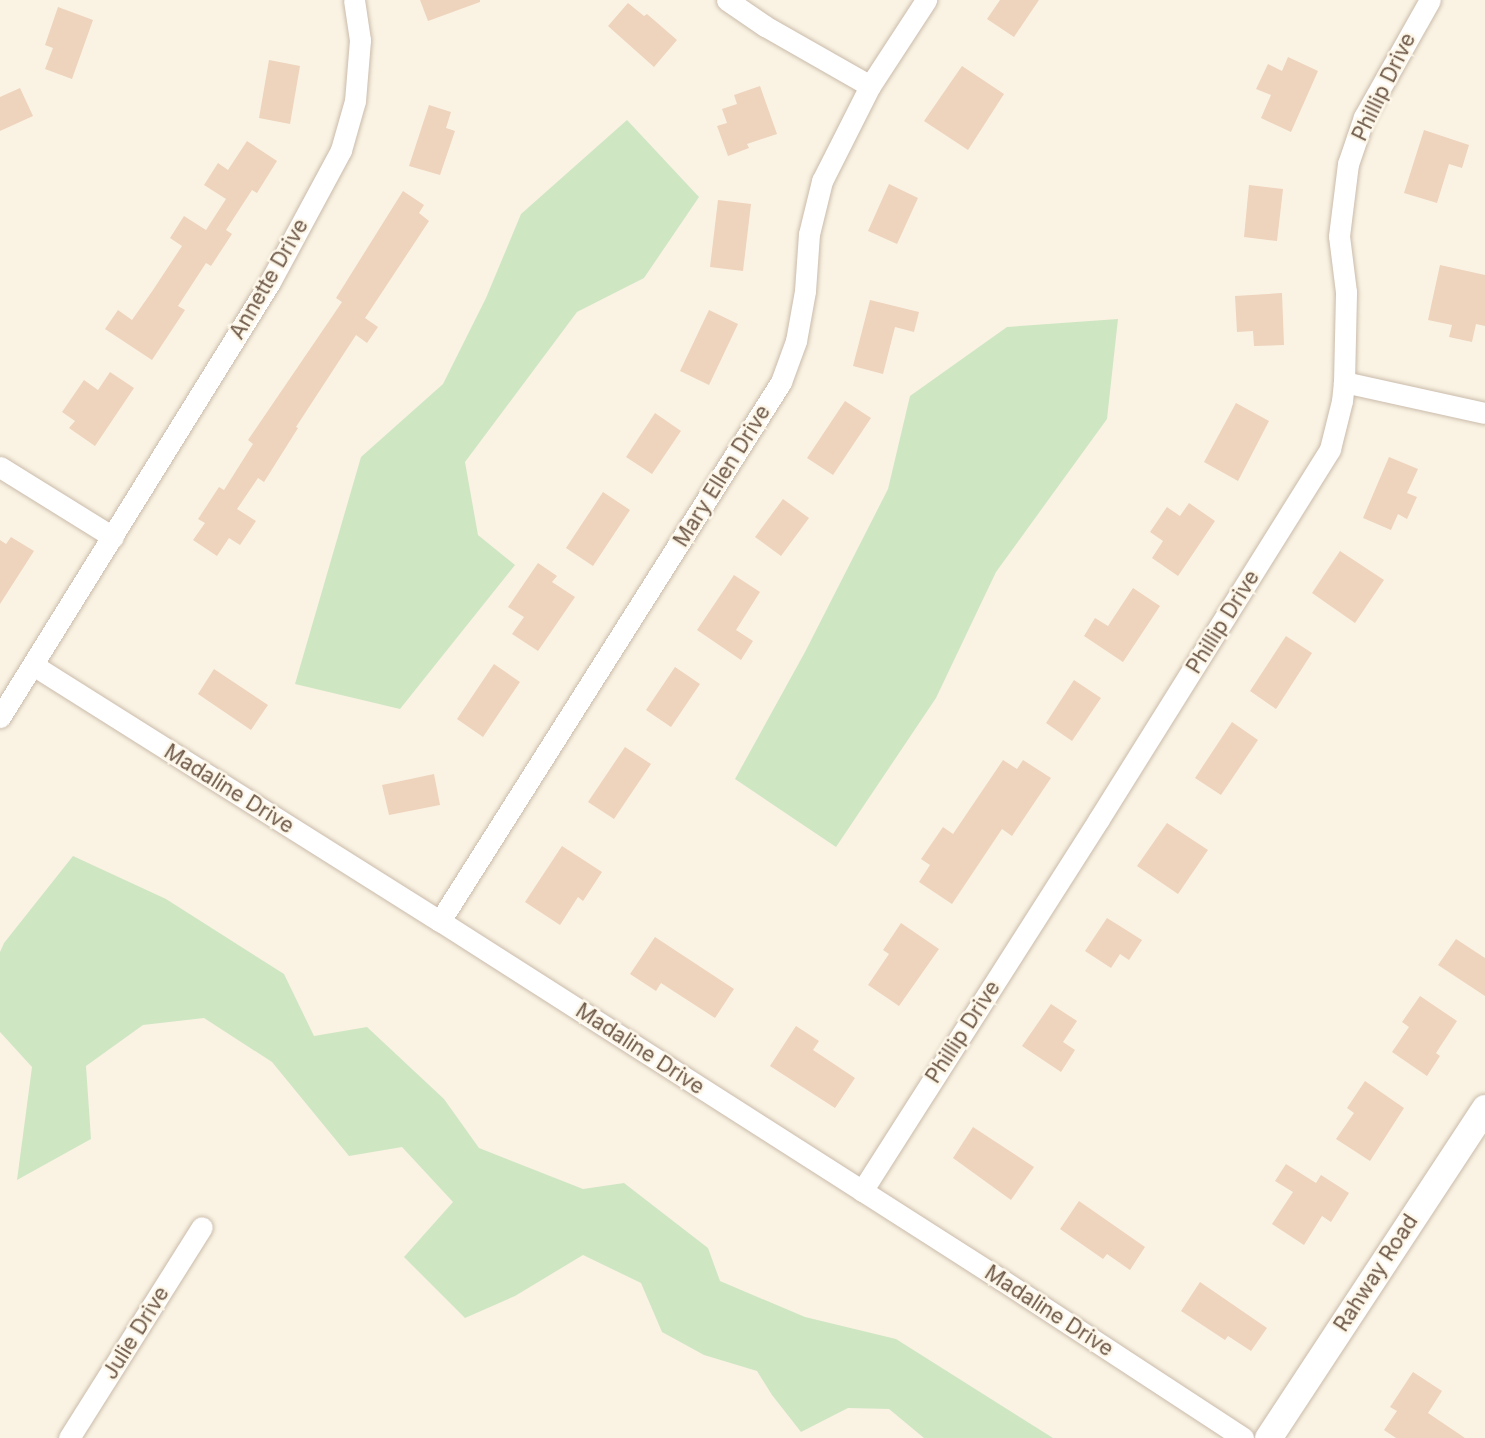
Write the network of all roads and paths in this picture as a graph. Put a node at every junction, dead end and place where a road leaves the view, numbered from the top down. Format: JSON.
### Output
{"nodes":[{"id":1,"x":354,"y":0,"type":"edge"},
{"id":2,"x":728,"y":0,"type":"edge"},
{"id":3,"x":926,"y":0,"type":"edge"},
{"id":4,"x":1430,"y":0,"type":"edge"},
{"id":5,"x":870,"y":86,"type":"junction"},
{"id":6,"x":1344,"y":382,"type":"junction"},
{"id":7,"x":1485,"y":413,"type":"edge"},
{"id":8,"x":0,"y":467,"type":"edge"},
{"id":9,"x":113,"y":537,"type":"junction"},
{"id":10,"x":33,"y":665,"type":"junction"},
{"id":11,"x":0,"y":717,"type":"edge"},
{"id":12,"x":440,"y":921,"type":"junction"},
{"id":13,"x":1485,"y":1108,"type":"edge"},
{"id":14,"x":862,"y":1191,"type":"junction"},
{"id":15,"x":202,"y":1227,"type":"dead end"},
{"id":16,"x":69,"y":1438,"type":"edge"},
{"id":17,"x":1243,"y":1438,"type":"edge"},
{"id":18,"x":1268,"y":1438,"type":"edge"}],
"edges":[{"from":1,"to":9,"type":"street","name":"Annette Drive"},
{"from":2,"to":5,"type":"street"},
{"from":3,"to":5,"type":"street","name":"Mary Ellen Drive"},
{"from":4,"to":6,"type":"street","name":"Phillip Drive"},
{"from":5,"to":12,"type":"street","name":"Mary Ellen Drive"},
{"from":6,"to":7,"type":"street"},
{"from":6,"to":14,"type":"street","name":"Phillip Drive"},
{"from":8,"to":9,"type":"street"},
{"from":9,"to":10,"type":"street","name":"Annette Drive"},
{"from":10,"to":11,"type":"street","name":"Annette Drive"},
{"from":10,"to":12,"type":"street","name":"Madaline Drive"},
{"from":12,"to":14,"type":"street","name":"Madaline Drive"},
{"from":13,"to":18,"type":"street","name":"Rahway Road"},
{"from":14,"to":17,"type":"street","name":"Madaline Drive"},
{"from":15,"to":16,"type":"street","name":"Julie Drive"}]}
